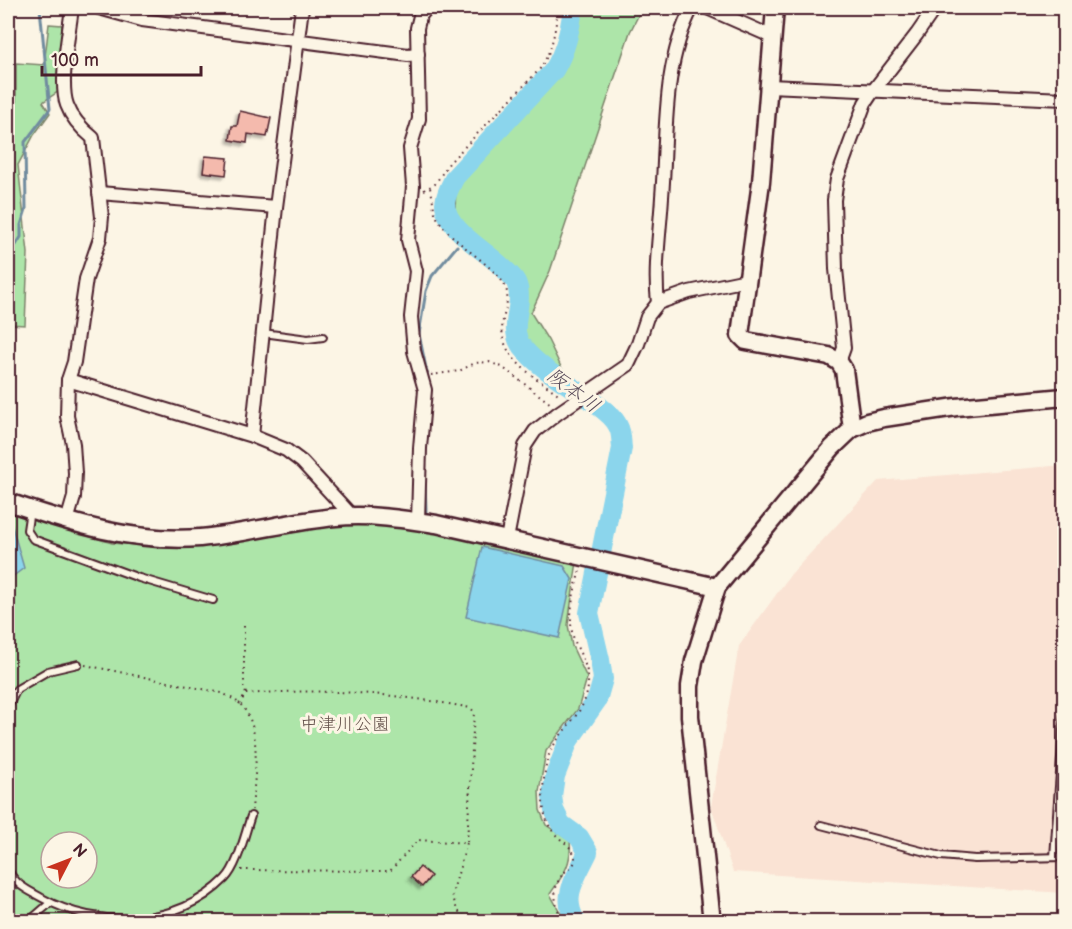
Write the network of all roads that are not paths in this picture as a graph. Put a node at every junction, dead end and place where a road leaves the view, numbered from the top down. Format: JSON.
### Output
{"nodes":[{"id":1,"x":72,"y":8,"type":"edge"},
{"id":2,"x":99,"y":8,"type":"edge"},
{"id":3,"x":302,"y":8,"type":"edge"},
{"id":4,"x":427,"y":8,"type":"edge"},
{"id":5,"x":692,"y":8,"type":"edge"},
{"id":6,"x":707,"y":8,"type":"edge"},
{"id":7,"x":775,"y":8,"type":"edge"},
{"id":8,"x":935,"y":8,"type":"edge"},
{"id":9,"x":773,"y":38,"type":"junction"},
{"id":10,"x":298,"y":41,"type":"junction"},
{"id":11,"x":418,"y":54,"type":"junction"},
{"id":12,"x":769,"y":86,"type":"junction"},
{"id":13,"x":873,"y":91,"type":"junction"},
{"id":14,"x":1065,"y":99,"type":"edge"},
{"id":15,"x":99,"y":193,"type":"junction"},
{"id":16,"x":276,"y":207,"type":"junction"},
{"id":17,"x":747,"y":280,"type":"junction"},
{"id":18,"x":658,"y":303,"type":"junction"},
{"id":19,"x":263,"y":333,"type":"junction"},
{"id":20,"x":322,"y":337,"type":"dead end"},
{"id":21,"x":839,"y":362,"type":"junction"},
{"id":22,"x":68,"y":380,"type":"junction"},
{"id":23,"x":1065,"y":398,"type":"edge"},
{"id":24,"x":852,"y":429,"type":"junction"},
{"id":25,"x":252,"y":436,"type":"junction"},
{"id":26,"x":8,"y":502,"type":"edge"},
{"id":27,"x":30,"y":510,"type":"junction"},
{"id":28,"x":352,"y":516,"type":"junction"},
{"id":29,"x":67,"y":521,"type":"junction"},
{"id":30,"x":418,"y":521,"type":"junction"},
{"id":31,"x":507,"y":539,"type":"junction"},
{"id":32,"x":717,"y":587,"type":"junction"},
{"id":33,"x":213,"y":600,"type":"dead end"},
{"id":34,"x":78,"y":664,"type":"road end"},
{"id":35,"x":8,"y":707,"type":"edge"},
{"id":36,"x":1065,"y":716,"type":"edge"},
{"id":37,"x":251,"y":816,"type":"road end"},
{"id":38,"x":820,"y":825,"type":"dead end"},
{"id":39,"x":1054,"y":857,"type":"junction"},
{"id":40,"x":1065,"y":857,"type":"edge"},
{"id":41,"x":8,"y":870,"type":"edge"},
{"id":42,"x":50,"y":903,"type":"junction"},
{"id":43,"x":28,"y":921,"type":"edge"},
{"id":44,"x":712,"y":921,"type":"edge"}],
"edges":[{"from":1,"to":15,"type":"street"},
{"from":2,"to":10,"type":"street"},
{"from":3,"to":10,"type":"street"},
{"from":4,"to":11,"type":"street"},
{"from":5,"to":18,"type":"street"},
{"from":6,"to":9,"type":"street"},
{"from":7,"to":9,"type":"street"},
{"from":8,"to":13,"type":"street"},
{"from":9,"to":12,"type":"street"},
{"from":10,"to":11,"type":"street"},
{"from":10,"to":16,"type":"street"},
{"from":11,"to":30,"type":"street"},
{"from":12,"to":13,"type":"street"},
{"from":12,"to":17,"type":"street"},
{"from":13,"to":14,"type":"street"},
{"from":13,"to":21,"type":"street"},
{"from":15,"to":16,"type":"street"},
{"from":15,"to":22,"type":"street"},
{"from":16,"to":19,"type":"street"},
{"from":17,"to":18,"type":"street"},
{"from":17,"to":21,"type":"street"},
{"from":18,"to":31,"type":"street"},
{"from":19,"to":20,"type":"lane"},
{"from":19,"to":25,"type":"street"},
{"from":21,"to":24,"type":"street"},
{"from":22,"to":25,"type":"street"},
{"from":22,"to":29,"type":"street"},
{"from":23,"to":24,"type":"street"},
{"from":24,"to":32,"type":"street"},
{"from":25,"to":28,"type":"street"},
{"from":26,"to":27,"type":"street"},
{"from":27,"to":29,"type":"street"},
{"from":27,"to":33,"type":"lane"},
{"from":28,"to":29,"type":"street"},
{"from":28,"to":30,"type":"street"},
{"from":30,"to":31,"type":"street"},
{"from":31,"to":32,"type":"street"},
{"from":32,"to":44,"type":"street"},
{"from":34,"to":35,"type":"lane"},
{"from":36,"to":39,"type":"lane"},
{"from":37,"to":42,"type":"lane"},
{"from":38,"to":39,"type":"lane"},
{"from":39,"to":40,"type":"lane"},
{"from":41,"to":42,"type":"lane"},
{"from":42,"to":43,"type":"lane"}]}
